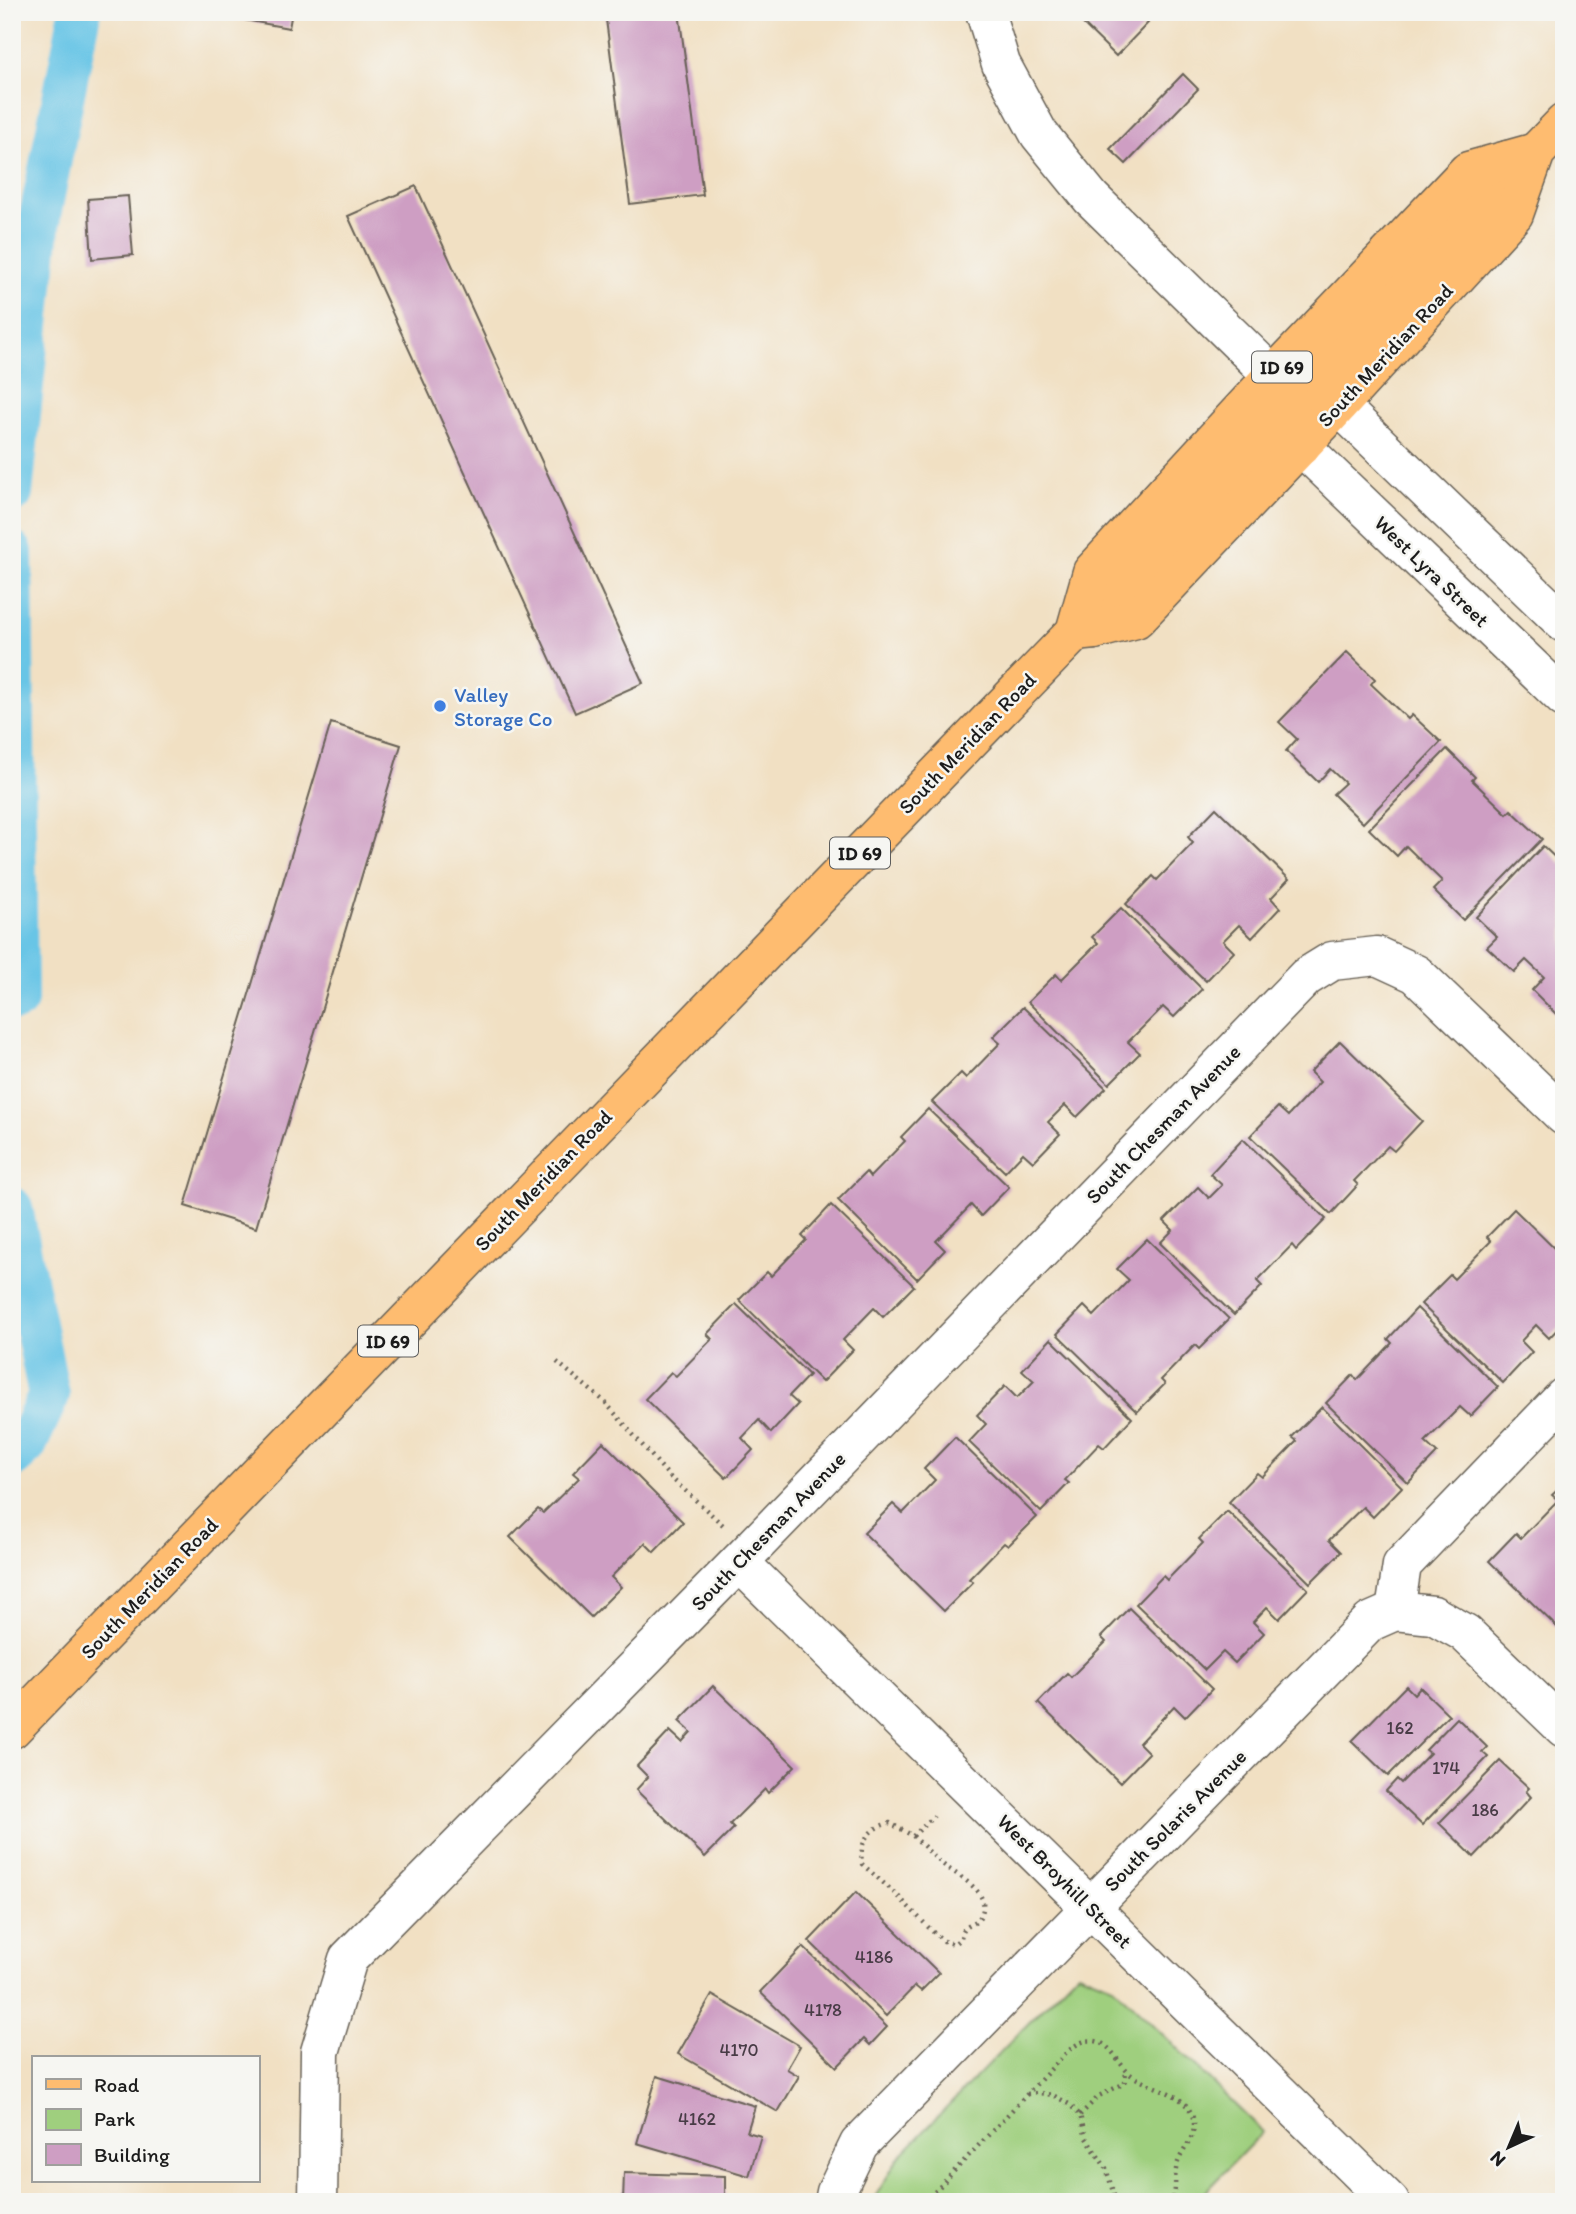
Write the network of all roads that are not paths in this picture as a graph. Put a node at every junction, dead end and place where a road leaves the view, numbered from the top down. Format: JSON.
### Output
{"nodes":[{"id":1,"x":985,"y":12,"type":"edge"},
{"id":2,"x":1564,"y":123,"type":"edge"},
{"id":3,"x":1522,"y":156,"type":"junction"},
{"id":4,"x":1273,"y":376,"type":"junction"},
{"id":5,"x":1339,"y":406,"type":"junction"},
{"id":6,"x":1301,"y":446,"type":"junction"},
{"id":7,"x":1564,"y":623,"type":"edge"},
{"id":8,"x":1084,"y":631,"type":"junction"},
{"id":9,"x":1564,"y":698,"type":"edge"},
{"id":10,"x":1564,"y":1115,"type":"edge"},
{"id":11,"x":1564,"y":1397,"type":"edge"},
{"id":12,"x":735,"y":1547,"type":"junction"},
{"id":13,"x":1395,"y":1611,"type":"junction"},
{"id":14,"x":1564,"y":1727,"type":"edge"},
{"id":15,"x":12,"y":1729,"type":"edge"},
{"id":16,"x":1090,"y":1906,"type":"junction"},
{"id":17,"x":318,"y":2202,"type":"edge"},
{"id":18,"x":834,"y":2202,"type":"edge"},
{"id":19,"x":1390,"y":2202,"type":"edge"}],
"edges":[{"from":1,"to":4,"type":"street"},
{"from":2,"to":3,"type":"main road","name":"South Meridian Road"},
{"from":3,"to":4,"type":"main road","name":"South Meridian Road","number":"ID 69"},
{"from":3,"to":5,"type":"main road","name":"South Meridian Road"},
{"from":3,"to":6,"type":"main road"},
{"from":4,"to":8,"type":"main road","name":"South Meridian Road","number":"ID 69"},
{"from":5,"to":6,"type":"main road","name":"South Meridian Road"},
{"from":5,"to":7,"type":"street"},
{"from":6,"to":8,"type":"main road","name":"South Meridian Road"},
{"from":6,"to":9,"type":"street","name":"West Lyra Street"},
{"from":8,"to":15,"type":"main road","name":"South Meridian Road","number":"ID 69"},
{"from":10,"to":12,"type":"street","name":"South Chesman Avenue"},
{"from":11,"to":13,"type":"street"},
{"from":12,"to":16,"type":"street","name":"West Broyhill Street"},
{"from":12,"to":17,"type":"street","name":"South Chesman Avenue"},
{"from":13,"to":14,"type":"street"},
{"from":13,"to":16,"type":"street","name":"South Solaris Avenue"},
{"from":16,"to":18,"type":"street","name":"South Solaris Avenue"},
{"from":16,"to":19,"type":"street","name":"West Broyhill Street"}]}
